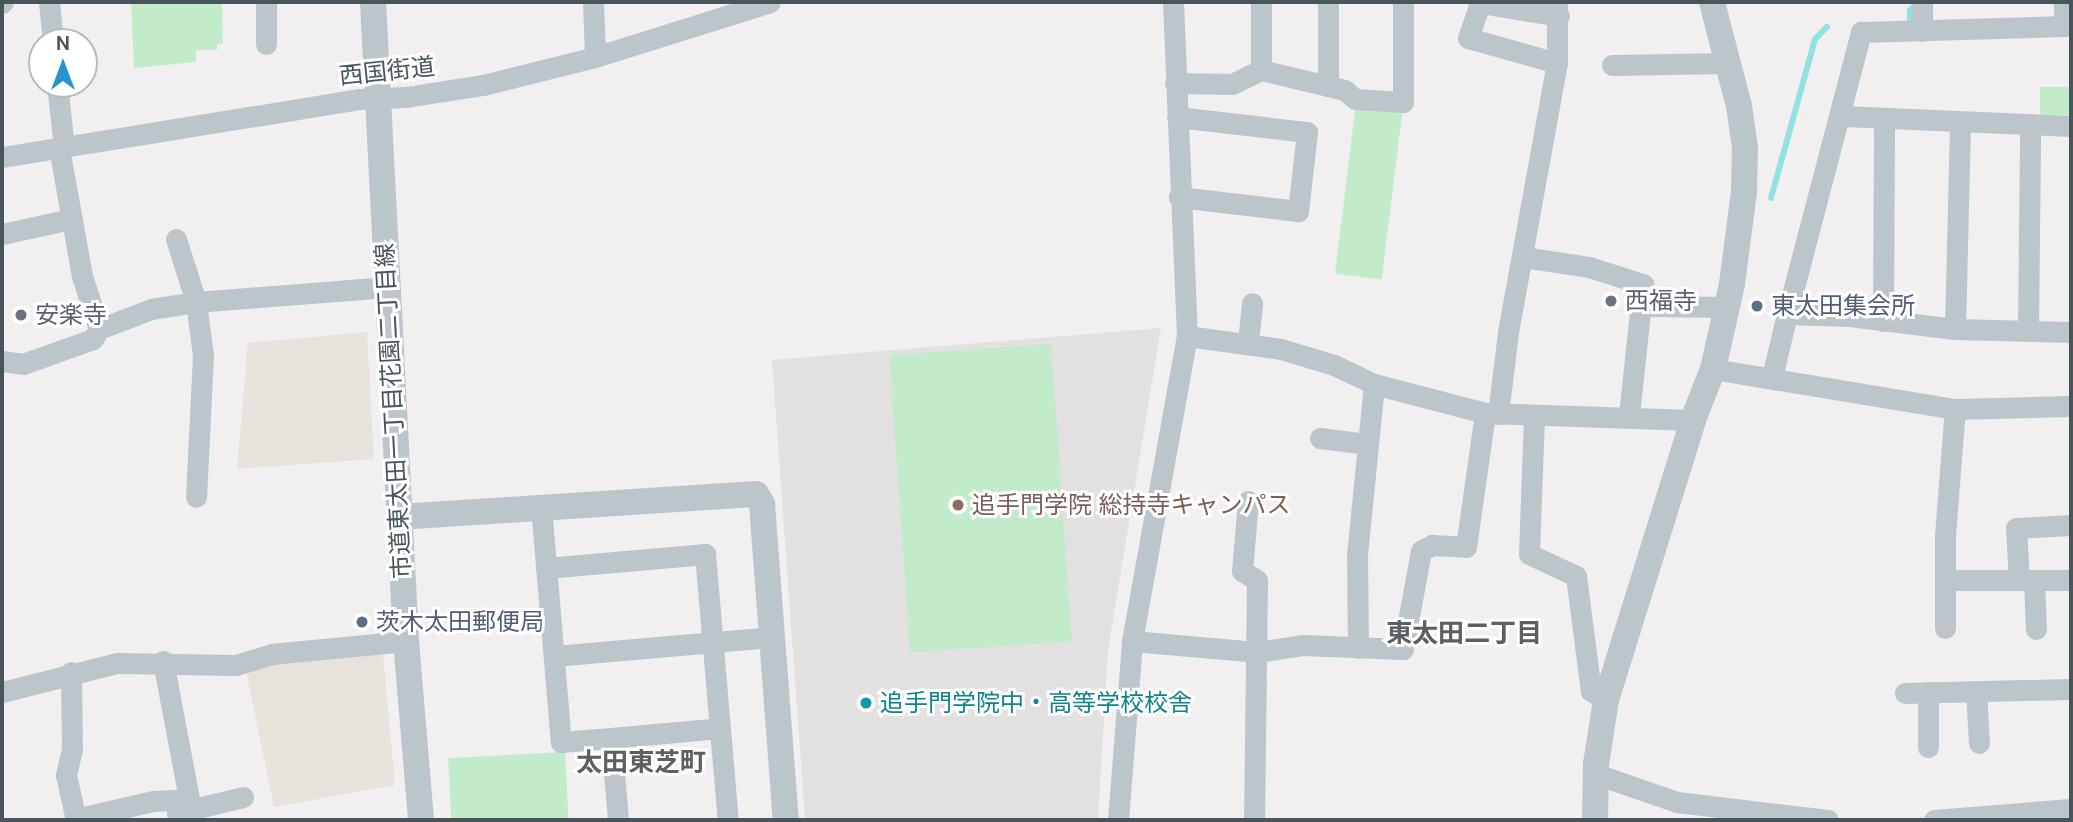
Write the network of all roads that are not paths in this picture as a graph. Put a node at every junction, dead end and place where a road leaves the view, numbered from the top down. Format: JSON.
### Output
{"nodes":[{"id":1,"x":49,"y":2,"type":"edge"},
{"id":2,"x":266,"y":2,"type":"edge"},
{"id":3,"x":373,"y":2,"type":"edge"},
{"id":4,"x":593,"y":2,"type":"edge"},
{"id":5,"x":769,"y":2,"type":"edge"},
{"id":6,"x":1173,"y":2,"type":"edge"},
{"id":7,"x":1261,"y":2,"type":"edge"},
{"id":8,"x":1328,"y":2,"type":"edge"},
{"id":9,"x":1403,"y":2,"type":"edge"},
{"id":10,"x":1712,"y":2,"type":"edge"},
{"id":11,"x":1922,"y":2,"type":"edge"},
{"id":12,"x":2064,"y":2,"type":"edge"},
{"id":13,"x":1558,"y":9,"type":"edge"},
{"id":14,"x":52,"y":28,"type":"edge"},
{"id":15,"x":1922,"y":31,"type":"junction"},
{"id":16,"x":266,"y":44,"type":"dead end"},
{"id":17,"x":595,"y":57,"type":"junction"},
{"id":18,"x":1727,"y":63,"type":"junction"},
{"id":19,"x":1557,"y":64,"type":"junction"},
{"id":20,"x":1612,"y":65,"type":"dead end"},
{"id":21,"x":1261,"y":70,"type":"junction"},
{"id":22,"x":1175,"y":83,"type":"junction"},
{"id":23,"x":1328,"y":86,"type":"junction"},
{"id":24,"x":58,"y":98,"type":"edge"},
{"id":25,"x":377,"y":98,"type":"junction"},
{"id":26,"x":1177,"y":117,"type":"junction"},
{"id":27,"x":1842,"y":117,"type":"junction"},
{"id":28,"x":1884,"y":120,"type":"junction"},
{"id":29,"x":1960,"y":123,"type":"junction"},
{"id":30,"x":2030,"y":124,"type":"junction"},
{"id":31,"x":2071,"y":125,"type":"edge"},
{"id":32,"x":62,"y":147,"type":"junction"},
{"id":33,"x":2,"y":157,"type":"edge"},
{"id":34,"x":1179,"y":197,"type":"junction"},
{"id":35,"x":71,"y":219,"type":"junction"},
{"id":36,"x":2,"y":234,"type":"edge"},
{"id":37,"x":176,"y":239,"type":"dead end"},
{"id":38,"x":1523,"y":257,"type":"junction"},
{"id":39,"x":387,"y":287,"type":"junction"},
{"id":40,"x":195,"y":302,"type":"junction"},
{"id":41,"x":1252,"y":303,"type":"dead end"},
{"id":42,"x":1641,"y":306,"type":"junction"},
{"id":43,"x":1728,"y":307,"type":"junction"},
{"id":44,"x":1787,"y":314,"type":"junction"},
{"id":45,"x":1883,"y":321,"type":"junction"},
{"id":46,"x":99,"y":329,"type":"junction"},
{"id":47,"x":1955,"y":329,"type":"junction"},
{"id":48,"x":2028,"y":331,"type":"junction"},
{"id":49,"x":2071,"y":332,"type":"edge"},
{"id":50,"x":1187,"y":336,"type":"junction"},
{"id":51,"x":1248,"y":342,"type":"junction"},
{"id":52,"x":2,"y":361,"type":"edge"},
{"id":53,"x":1713,"y":369,"type":"junction"},
{"id":54,"x":1772,"y":377,"type":"junction"},
{"id":55,"x":1374,"y":384,"type":"junction"},
{"id":56,"x":2071,"y":406,"type":"edge"},
{"id":57,"x":1955,"y":409,"type":"junction"},
{"id":58,"x":1492,"y":413,"type":"junction"},
{"id":59,"x":1629,"y":416,"type":"junction"},
{"id":60,"x":1534,"y":417,"type":"junction"},
{"id":61,"x":1693,"y":420,"type":"junction"},
{"id":62,"x":1320,"y":438,"type":"dead end"},
{"id":63,"x":1366,"y":444,"type":"junction"},
{"id":64,"x":196,"y":497,"type":"dead end"},
{"id":65,"x":1248,"y":501,"type":"dead end"},
{"id":66,"x":541,"y":506,"type":"junction"},
{"id":67,"x":399,"y":517,"type":"junction"},
{"id":68,"x":2071,"y":525,"type":"edge"},
{"id":69,"x":546,"y":568,"type":"junction"},
{"id":70,"x":1945,"y":580,"type":"junction"},
{"id":71,"x":2027,"y":580,"type":"junction"},
{"id":72,"x":2071,"y":580,"type":"edge"},
{"id":73,"x":1945,"y":628,"type":"dead end"},
{"id":74,"x":2036,"y":629,"type":"dead end"},
{"id":75,"x":772,"y":637,"type":"junction"},
{"id":76,"x":1132,"y":641,"type":"junction"},
{"id":77,"x":406,"y":642,"type":"junction"},
{"id":78,"x":712,"y":642,"type":"junction"},
{"id":79,"x":1358,"y":648,"type":"junction"},
{"id":80,"x":1257,"y":652,"type":"junction"},
{"id":81,"x":554,"y":656,"type":"junction"},
{"id":82,"x":163,"y":661,"type":"junction"},
{"id":83,"x":71,"y":672,"type":"junction"},
{"id":84,"x":2071,"y":690,"type":"edge"},
{"id":85,"x":2,"y":691,"type":"edge"},
{"id":86,"x":1976,"y":691,"type":"junction"},
{"id":87,"x":1928,"y":692,"type":"junction"},
{"id":88,"x":1905,"y":693,"type":"dead end"},
{"id":89,"x":1606,"y":700,"type":"junction"},
{"id":90,"x":720,"y":729,"type":"junction"},
{"id":91,"x":611,"y":738,"type":"junction"},
{"id":92,"x":1979,"y":743,"type":"dead end"},
{"id":93,"x":1928,"y":747,"type":"dead end"},
{"id":94,"x":1596,"y":775,"type":"junction"},
{"id":95,"x":243,"y":797,"type":"dead end"},
{"id":96,"x":184,"y":807,"type":"junction"},
{"id":97,"x":2071,"y":808,"type":"edge"},
{"id":98,"x":1679,"y":811,"type":"edge"},
{"id":99,"x":75,"y":819,"type":"edge"},
{"id":100,"x":421,"y":820,"type":"edge"},
{"id":101,"x":618,"y":820,"type":"edge"},
{"id":102,"x":728,"y":820,"type":"edge"},
{"id":103,"x":786,"y":820,"type":"edge"},
{"id":104,"x":1118,"y":820,"type":"edge"},
{"id":105,"x":1255,"y":820,"type":"edge"},
{"id":106,"x":1595,"y":820,"type":"edge"},
{"id":107,"x":1828,"y":820,"type":"edge"},
{"id":108,"x":1934,"y":820,"type":"edge"}],
"edges":[{"from":1,"to":14,"type":"street"},
{"from":2,"to":16,"type":"street"},
{"from":3,"to":25,"type":"street","name":"市道東太田一丁目花園二丁目線"},
{"from":4,"to":17,"type":"street"},
{"from":5,"to":17,"type":"street","name":"西国街道"},
{"from":6,"to":22,"type":"street"},
{"from":7,"to":21,"type":"street"},
{"from":8,"to":23,"type":"street"},
{"from":9,"to":23,"type":"street"},
{"from":10,"to":18,"type":"street"},
{"from":11,"to":15,"type":"street"},
{"from":12,"to":15,"type":"street"},
{"from":13,"to":19,"type":"street"},
{"from":13,"to":19,"type":"street"},
{"from":15,"to":27,"type":"street"},
{"from":17,"to":25,"type":"street","name":"西国街道"},
{"from":18,"to":20,"type":"street"},
{"from":18,"to":43,"type":"street"},
{"from":19,"to":38,"type":"street"},
{"from":21,"to":22,"type":"street"},
{"from":21,"to":23,"type":"street"},
{"from":22,"to":26,"type":"street"},
{"from":24,"to":32,"type":"street"},
{"from":25,"to":32,"type":"street","name":"西国街道"},
{"from":25,"to":39,"type":"street","name":"市道東太田一丁目花園二丁目線"},
{"from":26,"to":34,"type":"street"},
{"from":26,"to":34,"type":"street"},
{"from":27,"to":28,"type":"street"},
{"from":27,"to":44,"type":"street"},
{"from":28,"to":29,"type":"street"},
{"from":28,"to":45,"type":"street"},
{"from":29,"to":30,"type":"street"},
{"from":29,"to":47,"type":"street"},
{"from":30,"to":31,"type":"street"},
{"from":30,"to":48,"type":"street"},
{"from":32,"to":33,"type":"street","name":"西国街道"},
{"from":32,"to":35,"type":"street"},
{"from":34,"to":50,"type":"street"},
{"from":35,"to":36,"type":"street"},
{"from":35,"to":46,"type":"street"},
{"from":37,"to":40,"type":"street"},
{"from":38,"to":42,"type":"street"},
{"from":38,"to":58,"type":"street"},
{"from":39,"to":40,"type":"street"},
{"from":39,"to":67,"type":"street","name":"市道東太田一丁目花園二丁目線"},
{"from":40,"to":46,"type":"street"},
{"from":40,"to":64,"type":"street"},
{"from":41,"to":51,"type":"street"},
{"from":42,"to":43,"type":"street"},
{"from":42,"to":59,"type":"street"},
{"from":43,"to":53,"type":"street"},
{"from":44,"to":45,"type":"street"},
{"from":44,"to":54,"type":"street"},
{"from":45,"to":47,"type":"street"},
{"from":46,"to":52,"type":"street"},
{"from":47,"to":48,"type":"street"},
{"from":48,"to":49,"type":"street"},
{"from":50,"to":51,"type":"street"},
{"from":50,"to":76,"type":"street"},
{"from":51,"to":55,"type":"street"},
{"from":53,"to":54,"type":"street"},
{"from":53,"to":61,"type":"street"},
{"from":54,"to":57,"type":"street"},
{"from":55,"to":58,"type":"street"},
{"from":55,"to":63,"type":"street"},
{"from":56,"to":57,"type":"street"},
{"from":57,"to":70,"type":"street"},
{"from":58,"to":60,"type":"street"},
{"from":58,"to":79,"type":"street"},
{"from":59,"to":60,"type":"street"},
{"from":59,"to":61,"type":"street"},
{"from":60,"to":89,"type":"street"},
{"from":61,"to":89,"type":"street"},
{"from":62,"to":63,"type":"street"},
{"from":63,"to":79,"type":"street"},
{"from":65,"to":80,"type":"street"},
{"from":66,"to":67,"type":"street"},
{"from":66,"to":69,"type":"street"},
{"from":66,"to":75,"type":"street"},
{"from":67,"to":77,"type":"street","name":"市道東太田一丁目花園二丁目線"},
{"from":68,"to":71,"type":"street"},
{"from":69,"to":78,"type":"street"},
{"from":69,"to":81,"type":"street"},
{"from":70,"to":71,"type":"street"},
{"from":70,"to":73,"type":"street"},
{"from":71,"to":72,"type":"street"},
{"from":71,"to":74,"type":"street"},
{"from":75,"to":78,"type":"street"},
{"from":75,"to":103,"type":"street"},
{"from":76,"to":80,"type":"street"},
{"from":76,"to":104,"type":"street"},
{"from":77,"to":82,"type":"street"},
{"from":77,"to":100,"type":"street","name":"市道東太田一丁目花園二丁目線"},
{"from":78,"to":81,"type":"street"},
{"from":78,"to":90,"type":"street"},
{"from":79,"to":80,"type":"street"},
{"from":80,"to":105,"type":"street"},
{"from":81,"to":91,"type":"street"},
{"from":82,"to":83,"type":"street"},
{"from":82,"to":96,"type":"street"},
{"from":83,"to":85,"type":"street"},
{"from":83,"to":99,"type":"street"},
{"from":84,"to":86,"type":"street"},
{"from":86,"to":87,"type":"street"},
{"from":86,"to":92,"type":"street"},
{"from":87,"to":88,"type":"street"},
{"from":87,"to":93,"type":"street"},
{"from":89,"to":94,"type":"street"},
{"from":90,"to":91,"type":"street"},
{"from":90,"to":102,"type":"street"},
{"from":91,"to":101,"type":"street"},
{"from":94,"to":98,"type":"street"},
{"from":94,"to":106,"type":"street"},
{"from":95,"to":96,"type":"street"},
{"from":96,"to":99,"type":"street"},
{"from":97,"to":108,"type":"street"},
{"from":98,"to":107,"type":"street"}]}
